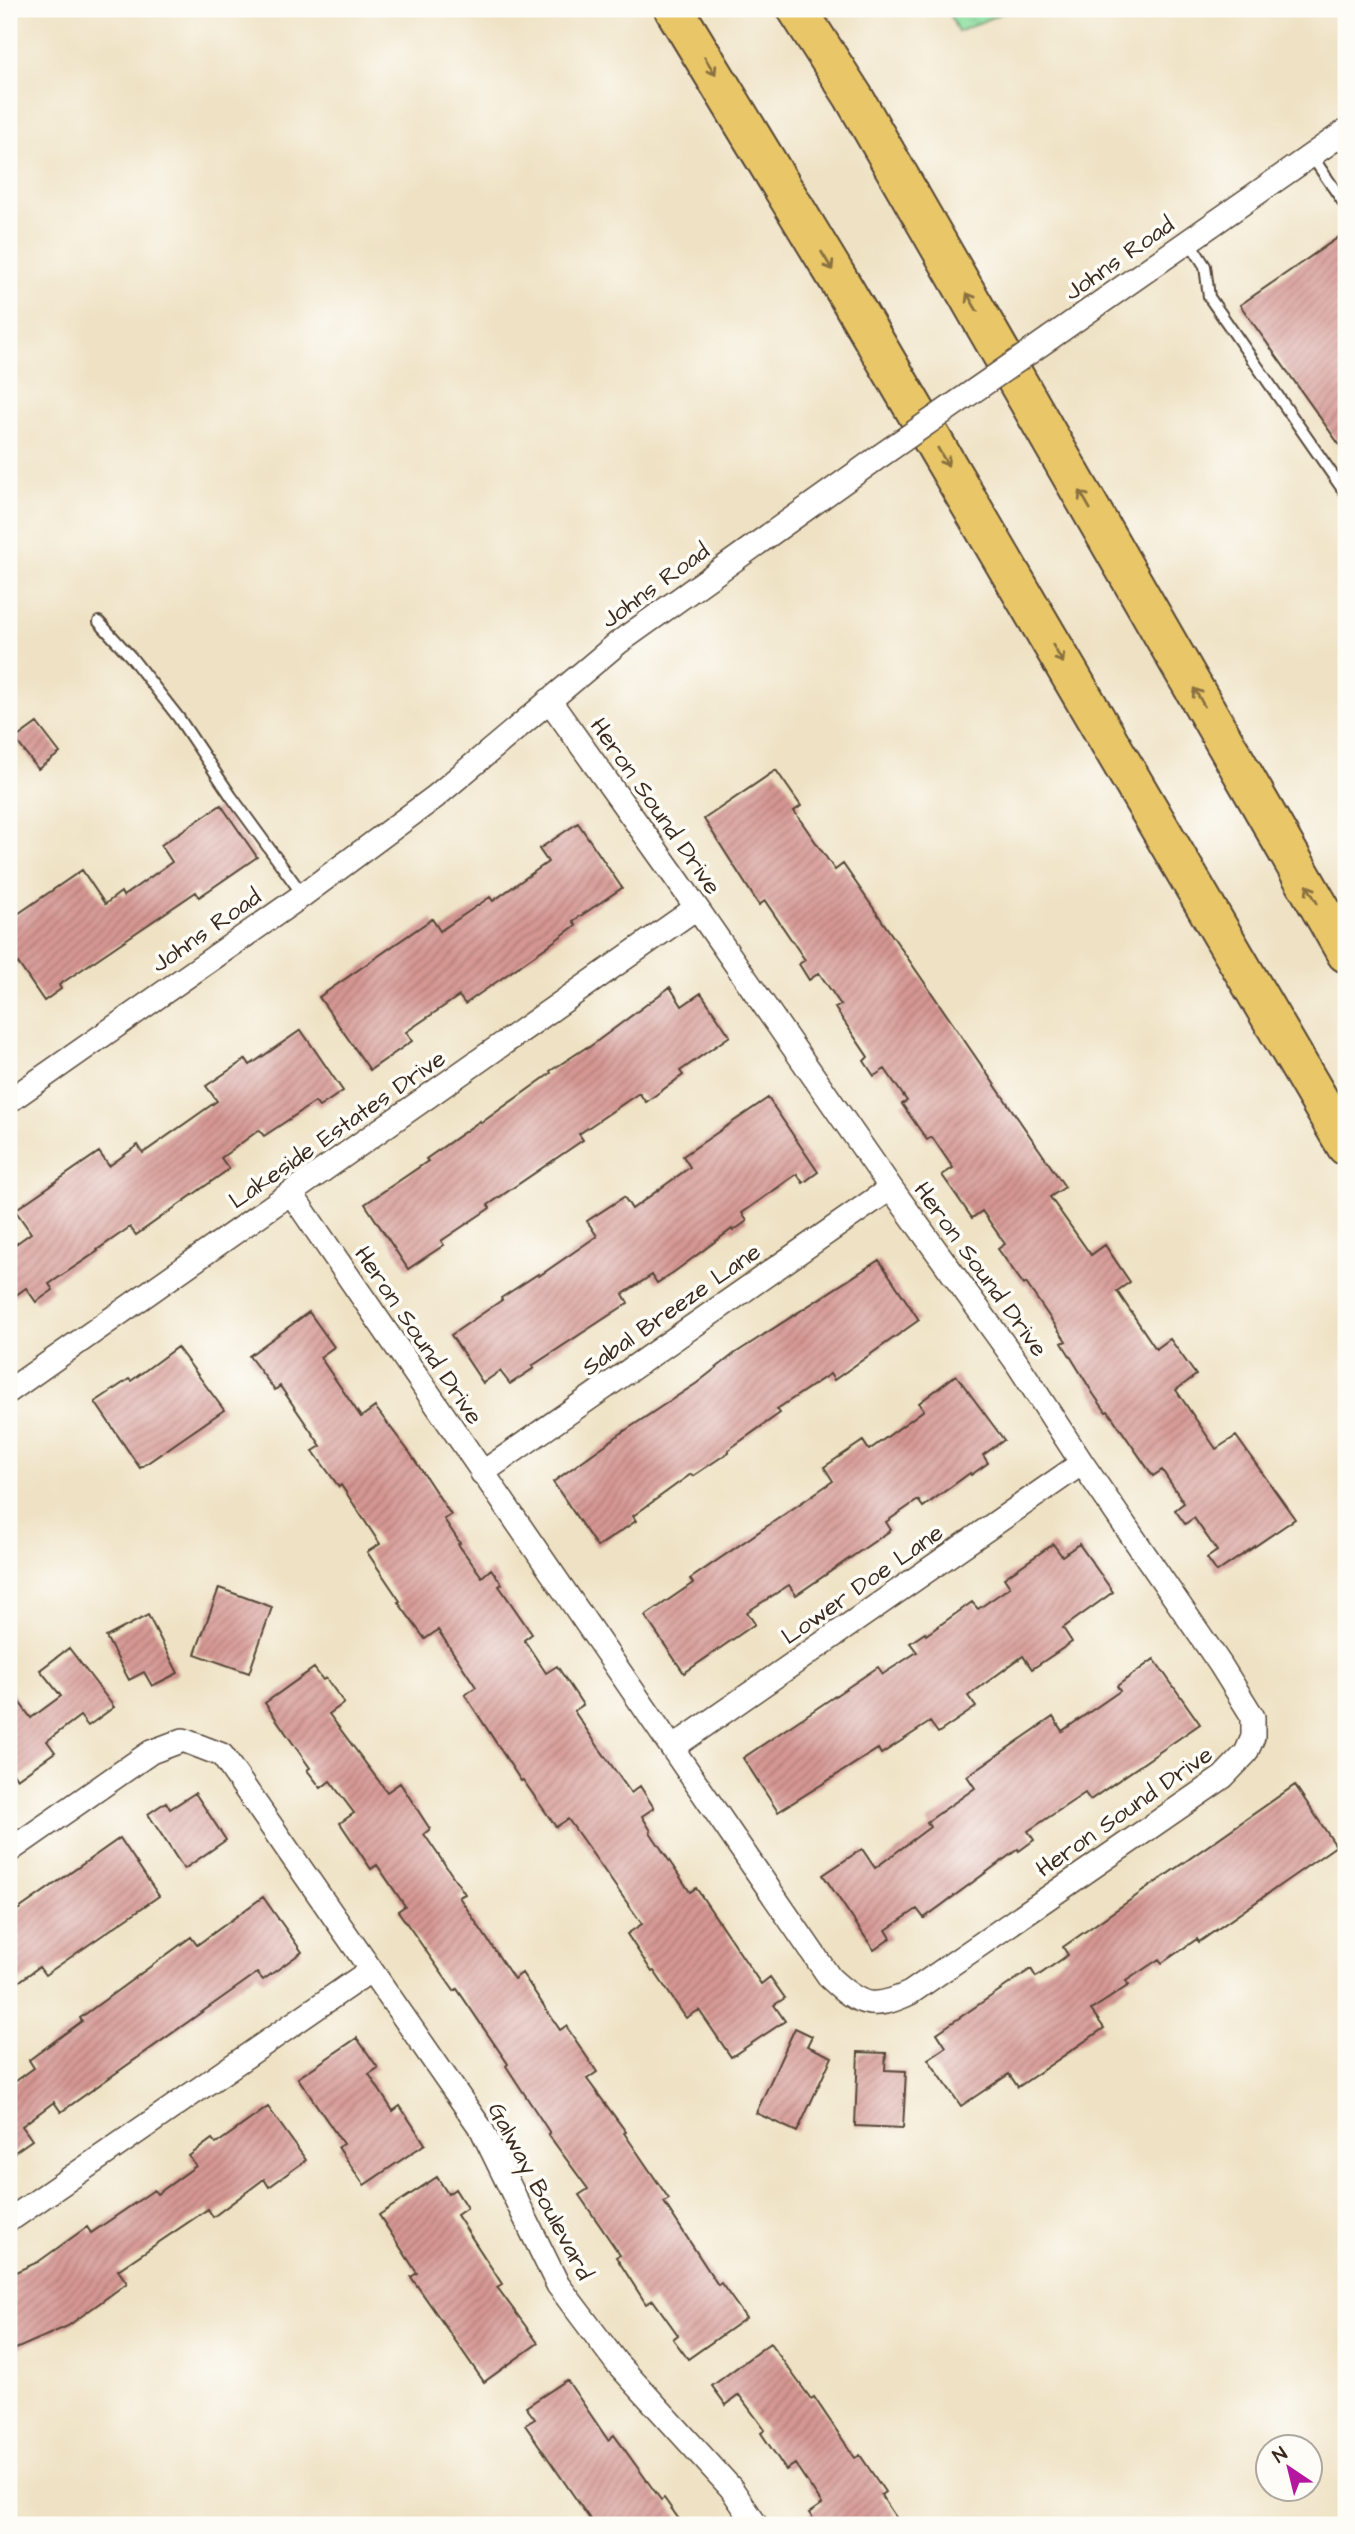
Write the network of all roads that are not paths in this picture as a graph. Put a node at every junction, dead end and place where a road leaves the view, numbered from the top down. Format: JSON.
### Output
{"nodes":[{"id":1,"x":674,"y":9,"type":"edge"},
{"id":2,"x":797,"y":9,"type":"edge"},
{"id":3,"x":1346,"y":131,"type":"edge"},
{"id":4,"x":1311,"y":155,"type":"junction"},
{"id":5,"x":1346,"y":206,"type":"edge"},
{"id":6,"x":1189,"y":241,"type":"junction"},
{"id":7,"x":1346,"y":494,"type":"edge"},
{"id":8,"x":99,"y":622,"type":"dead end"},
{"id":9,"x":549,"y":700,"type":"junction"},
{"id":10,"x":303,"y":895,"type":"junction"},
{"id":11,"x":696,"y":908,"type":"junction"},
{"id":12,"x":1346,"y":953,"type":"edge"},
{"id":13,"x":9,"y":1101,"type":"edge"},
{"id":14,"x":1346,"y":1146,"type":"edge"},
{"id":15,"x":891,"y":1188,"type":"junction"},
{"id":16,"x":291,"y":1194,"type":"junction"},
{"id":17,"x":9,"y":1391,"type":"edge"},
{"id":18,"x":1082,"y":1463,"type":"junction"},
{"id":19,"x":482,"y":1473,"type":"junction"},
{"id":20,"x":672,"y":1748,"type":"junction"},
{"id":21,"x":9,"y":1851,"type":"edge"},
{"id":22,"x":371,"y":1970,"type":"junction"},
{"id":23,"x":9,"y":2218,"type":"edge"},
{"id":24,"x":756,"y":2525,"type":"edge"}],
"edges":[{"from":1,"to":14,"type":"highway","one_way":true},
{"from":12,"to":2,"type":"highway","one_way":true},
{"from":3,"to":4,"type":"street","name":"Johns Road"},
{"from":4,"to":5,"type":"lane"},
{"from":4,"to":6,"type":"street","name":"Johns Road"},
{"from":6,"to":7,"type":"lane"},
{"from":6,"to":9,"type":"street","name":"Johns Road","bridge":true},
{"from":8,"to":10,"type":"lane"},
{"from":9,"to":10,"type":"street","name":"Johns Road"},
{"from":9,"to":11,"type":"street","name":"Heron Sound Drive"},
{"from":10,"to":13,"type":"street","name":"Johns Road"},
{"from":11,"to":15,"type":"street","name":"Heron Sound Drive"},
{"from":11,"to":16,"type":"street","name":"Lakeside Estates Drive"},
{"from":15,"to":18,"type":"street","name":"Heron Sound Drive"},
{"from":15,"to":19,"type":"street","name":"Sabal Breeze Lane"},
{"from":16,"to":17,"type":"street","name":"Lakeside Estates Drive"},
{"from":16,"to":19,"type":"street","name":"Heron Sound Drive"},
{"from":18,"to":20,"type":"street","name":"Lower Doe Lane"},
{"from":18,"to":20,"type":"street","name":"Heron Sound Drive"},
{"from":19,"to":20,"type":"street","name":"Heron Sound Drive"},
{"from":21,"to":22,"type":"street","name":"Galway Boulevard"},
{"from":22,"to":23,"type":"street"},
{"from":22,"to":24,"type":"street","name":"Galway Boulevard"}]}
